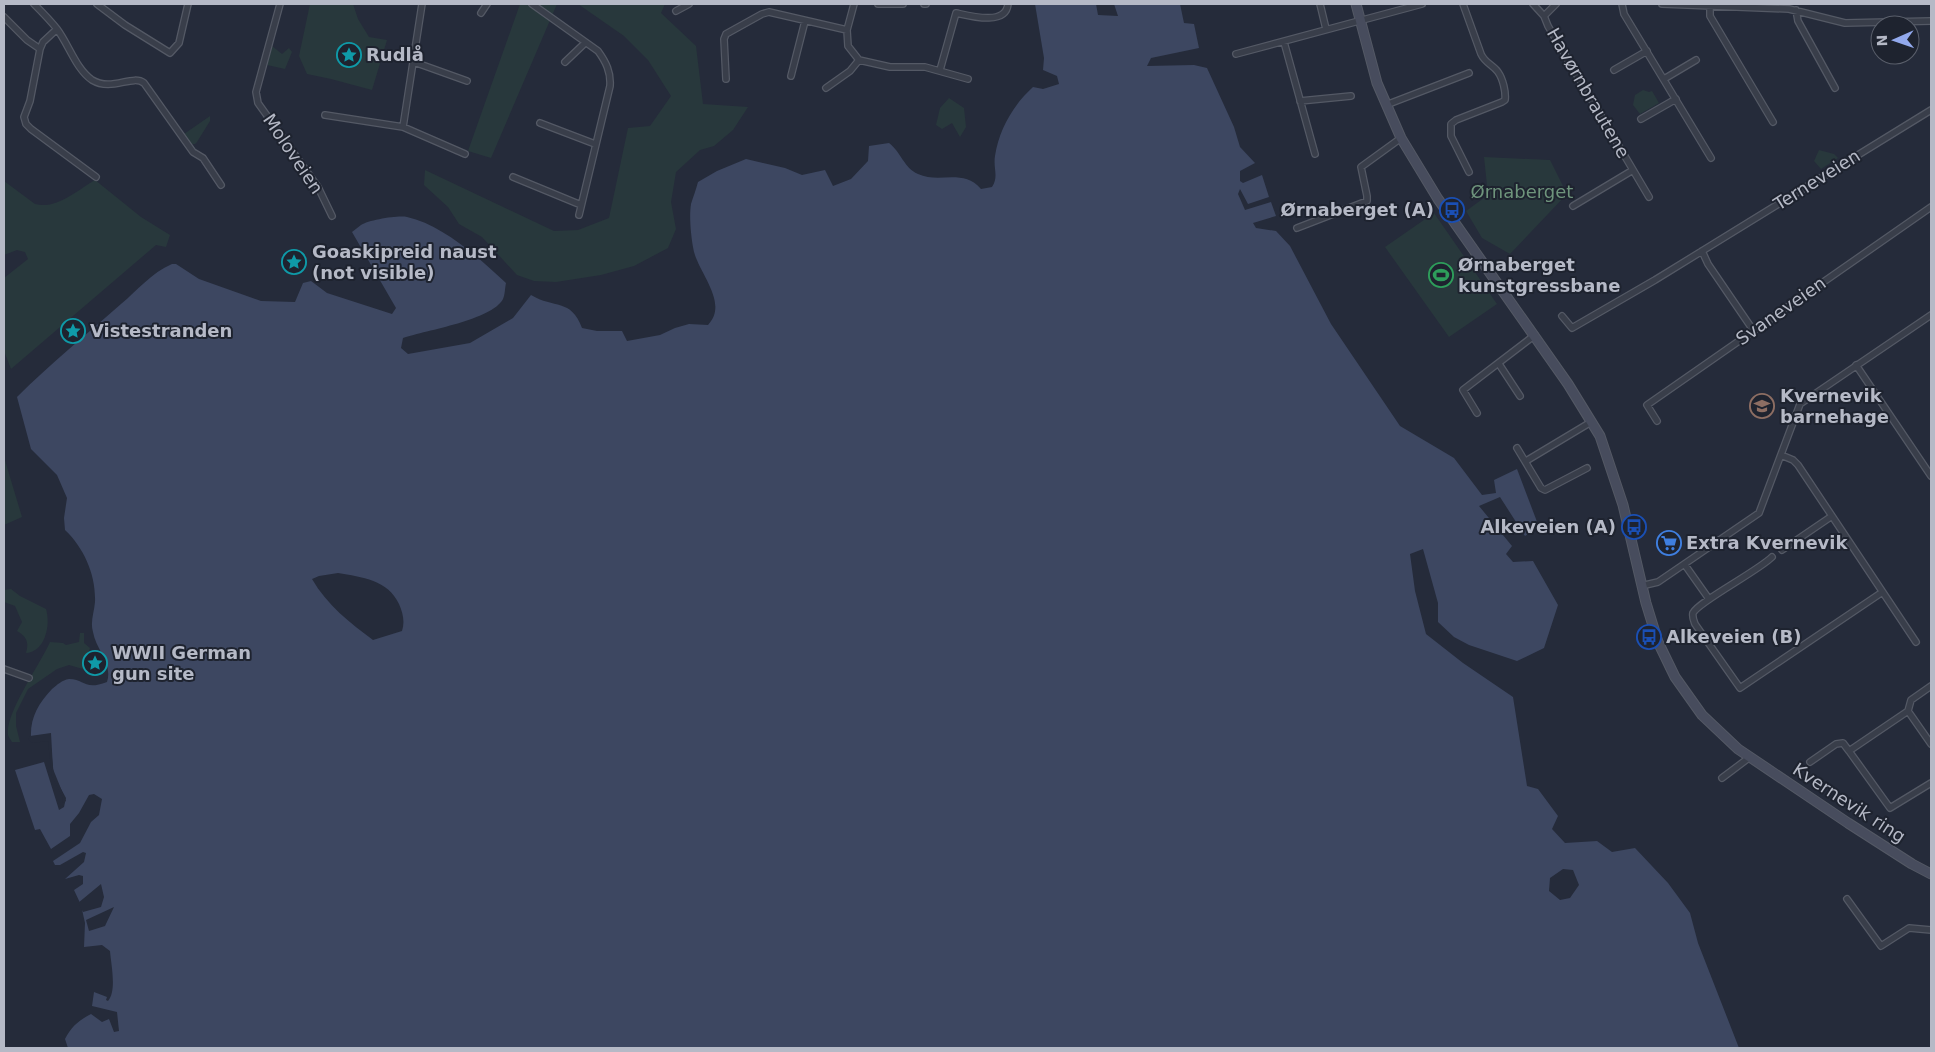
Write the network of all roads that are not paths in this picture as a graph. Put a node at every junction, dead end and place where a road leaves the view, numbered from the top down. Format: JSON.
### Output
{"nodes":[{"id":1,"x":34,"y":4,"type":"edge"},
{"id":2,"x":98,"y":4,"type":"edge"},
{"id":3,"x":188,"y":4,"type":"edge"},
{"id":4,"x":280,"y":4,"type":"edge"},
{"id":5,"x":422,"y":4,"type":"edge"},
{"id":6,"x":487,"y":4,"type":"edge"},
{"id":7,"x":532,"y":4,"type":"edge"},
{"id":8,"x":689,"y":4,"type":"edge"},
{"id":9,"x":854,"y":4,"type":"edge"},
{"id":10,"x":878,"y":4,"type":"edge"},
{"id":11,"x":903,"y":4,"type":"edge"},
{"id":12,"x":1008,"y":4,"type":"edge"},
{"id":13,"x":1320,"y":4,"type":"edge"},
{"id":14,"x":1356,"y":4,"type":"edge"},
{"id":15,"x":1422,"y":4,"type":"edge"},
{"id":16,"x":1463,"y":4,"type":"edge"},
{"id":17,"x":1533,"y":4,"type":"edge"},
{"id":18,"x":1556,"y":4,"type":"edge"},
{"id":19,"x":1622,"y":4,"type":"edge"},
{"id":20,"x":1662,"y":4,"type":"edge"},
{"id":21,"x":1710,"y":6,"type":"junction"},
{"id":22,"x":1796,"y":10,"type":"junction"},
{"id":23,"x":676,"y":11,"type":"dead end"},
{"id":24,"x":481,"y":14,"type":"dead end"},
{"id":25,"x":1544,"y":16,"type":"junction"},
{"id":26,"x":4,"y":17,"type":"edge"},
{"id":27,"x":1359,"y":20,"type":"junction"},
{"id":28,"x":804,"y":21,"type":"junction"},
{"id":29,"x":1931,"y":21,"type":"edge"},
{"id":30,"x":57,"y":29,"type":"junction"},
{"id":31,"x":1326,"y":29,"type":"junction"},
{"id":32,"x":847,"y":30,"type":"junction"},
{"id":33,"x":1284,"y":42,"type":"junction"},
{"id":34,"x":585,"y":43,"type":"junction"},
{"id":35,"x":40,"y":49,"type":"junction"},
{"id":36,"x":1647,"y":51,"type":"junction"},
{"id":37,"x":1236,"y":54,"type":"dead end"},
{"id":38,"x":859,"y":60,"type":"junction"},
{"id":39,"x":1696,"y":60,"type":"dead end"},
{"id":40,"x":414,"y":62,"type":"junction"},
{"id":41,"x":565,"y":62,"type":"dead end"},
{"id":42,"x":940,"y":70,"type":"junction"},
{"id":43,"x":1614,"y":70,"type":"dead end"},
{"id":44,"x":1468,"y":73,"type":"dead end"},
{"id":45,"x":791,"y":76,"type":"dead end"},
{"id":46,"x":726,"y":78,"type":"dead end"},
{"id":47,"x":968,"y":78,"type":"dead end"},
{"id":48,"x":1664,"y":79,"type":"junction"},
{"id":49,"x":467,"y":81,"type":"dead end"},
{"id":50,"x":826,"y":88,"type":"dead end"},
{"id":51,"x":1835,"y":88,"type":"dead end"},
{"id":52,"x":1351,"y":96,"type":"dead end"},
{"id":53,"x":1676,"y":99,"type":"junction"},
{"id":54,"x":1300,"y":100,"type":"junction"},
{"id":55,"x":1386,"y":105,"type":"junction"},
{"id":56,"x":1931,"y":110,"type":"edge"},
{"id":57,"x":325,"y":115,"type":"dead end"},
{"id":58,"x":1641,"y":119,"type":"dead end"},
{"id":59,"x":1773,"y":122,"type":"dead end"},
{"id":60,"x":540,"y":123,"type":"dead end"},
{"id":61,"x":403,"y":127,"type":"junction"},
{"id":62,"x":1401,"y":138,"type":"junction"},
{"id":63,"x":595,"y":144,"type":"junction"},
{"id":64,"x":465,"y":154,"type":"dead end"},
{"id":65,"x":1315,"y":154,"type":"dead end"},
{"id":66,"x":1711,"y":158,"type":"dead end"},
{"id":67,"x":1633,"y":170,"type":"junction"},
{"id":68,"x":1469,"y":172,"type":"dead end"},
{"id":69,"x":96,"y":177,"type":"dead end"},
{"id":70,"x":513,"y":177,"type":"dead end"},
{"id":71,"x":220,"y":185,"type":"dead end"},
{"id":72,"x":1650,"y":197,"type":"dead end"},
{"id":73,"x":581,"y":205,"type":"junction"},
{"id":74,"x":1573,"y":206,"type":"dead end"},
{"id":75,"x":1931,"y":207,"type":"edge"},
{"id":76,"x":579,"y":215,"type":"dead end"},
{"id":77,"x":332,"y":216,"type":"dead end"},
{"id":78,"x":1297,"y":228,"type":"dead end"},
{"id":79,"x":1702,"y":251,"type":"junction"},
{"id":80,"x":1931,"y":315,"type":"edge"},
{"id":81,"x":1562,"y":316,"type":"dead end"},
{"id":82,"x":1753,"y":330,"type":"junction"},
{"id":83,"x":1535,"y":335,"type":"junction"},
{"id":84,"x":1499,"y":364,"type":"junction"},
{"id":85,"x":1856,"y":365,"type":"junction"},
{"id":86,"x":1520,"y":396,"type":"dead end"},
{"id":87,"x":1478,"y":413,"type":"dead end"},
{"id":88,"x":1591,"y":422,"type":"junction"},
{"id":89,"x":1657,"y":422,"type":"dead end"},
{"id":90,"x":1517,"y":448,"type":"dead end"},
{"id":91,"x":1780,"y":455,"type":"junction"},
{"id":92,"x":1526,"y":461,"type":"junction"},
{"id":93,"x":1587,"y":468,"type":"dead end"},
{"id":94,"x":1931,"y":476,"type":"edge"},
{"id":95,"x":1832,"y":516,"type":"junction"},
{"id":96,"x":1782,"y":550,"type":"dead end"},
{"id":97,"x":1772,"y":557,"type":"dead end"},
{"id":98,"x":1685,"y":565,"type":"junction"},
{"id":99,"x":1641,"y":586,"type":"junction"},
{"id":100,"x":1881,"y":593,"type":"junction"},
{"id":101,"x":1709,"y":599,"type":"junction"},
{"id":102,"x":1916,"y":642,"type":"dead end"},
{"id":103,"x":4,"y":669,"type":"edge"},
{"id":104,"x":29,"y":678,"type":"dead end"},
{"id":105,"x":1931,"y":686,"type":"edge"},
{"id":106,"x":1908,"y":711,"type":"junction"},
{"id":107,"x":1931,"y":744,"type":"edge"},
{"id":108,"x":1849,"y":751,"type":"junction"},
{"id":109,"x":1750,"y":756,"type":"junction"},
{"id":110,"x":1810,"y":762,"type":"dead end"},
{"id":111,"x":1722,"y":778,"type":"dead end"},
{"id":112,"x":1931,"y":783,"type":"edge"},
{"id":113,"x":1931,"y":874,"type":"edge"},
{"id":114,"x":1847,"y":899,"type":"dead end"},
{"id":115,"x":1931,"y":930,"type":"edge"}],
"edges":[{"from":1,"to":30,"type":"street"},
{"from":2,"to":3,"type":"street"},
{"from":4,"to":77,"type":"street","name":"Moloveien"},
{"from":5,"to":40,"type":"street"},
{"from":6,"to":24,"type":"street"},
{"from":7,"to":34,"type":"street"},
{"from":8,"to":23,"type":"street"},
{"from":9,"to":32,"type":"street"},
{"from":10,"to":11,"type":"street"},
{"from":12,"to":42,"type":"street"},
{"from":13,"to":31,"type":"street"},
{"from":14,"to":27,"type":"main road","name":"Kvernevik ring"},
{"from":15,"to":27,"type":"street"},
{"from":16,"to":68,"type":"street"},
{"from":17,"to":25,"type":"street","name":"Havørnbrautene"},
{"from":18,"to":25,"type":"street","name":"Havørnbrautene"},
{"from":19,"to":36,"type":"street"},
{"from":20,"to":21,"type":"street"},
{"from":21,"to":22,"type":"street"},
{"from":21,"to":59,"type":"street"},
{"from":22,"to":29,"type":"street"},
{"from":22,"to":51,"type":"street"},
{"from":25,"to":67,"type":"street","name":"Havørnbrautene"},
{"from":26,"to":35,"type":"street"},
{"from":27,"to":31,"type":"street"},
{"from":27,"to":55,"type":"main road","name":"Kvernevik ring"},
{"from":28,"to":32,"type":"street"},
{"from":28,"to":45,"type":"street"},
{"from":28,"to":46,"type":"street"},
{"from":30,"to":35,"type":"street"},
{"from":30,"to":71,"type":"street"},
{"from":31,"to":33,"type":"street"},
{"from":32,"to":38,"type":"street"},
{"from":33,"to":37,"type":"street"},
{"from":33,"to":54,"type":"street"},
{"from":34,"to":41,"type":"street"},
{"from":34,"to":63,"type":"street"},
{"from":35,"to":69,"type":"street"},
{"from":36,"to":43,"type":"street","name":"Havørnbrautene"},
{"from":36,"to":48,"type":"street"},
{"from":38,"to":42,"type":"street"},
{"from":38,"to":50,"type":"street"},
{"from":39,"to":48,"type":"street"},
{"from":40,"to":49,"type":"street"},
{"from":40,"to":61,"type":"street"},
{"from":42,"to":47,"type":"street"},
{"from":44,"to":55,"type":"street"},
{"from":48,"to":53,"type":"street"},
{"from":52,"to":54,"type":"street"},
{"from":53,"to":58,"type":"street","name":"Havørnbrautene"},
{"from":53,"to":66,"type":"street"},
{"from":54,"to":65,"type":"street"},
{"from":55,"to":62,"type":"main road","name":"Kvernevik ring"},
{"from":56,"to":79,"type":"street","name":"Terneveien"},
{"from":57,"to":61,"type":"street"},
{"from":60,"to":63,"type":"street"},
{"from":61,"to":64,"type":"street"},
{"from":62,"to":78,"type":"street"},
{"from":62,"to":83,"type":"main road","name":"Kvernevik ring"},
{"from":63,"to":73,"type":"street"},
{"from":67,"to":72,"type":"street","name":"Havørnbrautene"},
{"from":67,"to":74,"type":"street","name":"Havørnbrautene"},
{"from":70,"to":73,"type":"street"},
{"from":73,"to":76,"type":"street"},
{"from":75,"to":82,"type":"street","name":"Svaneveien"},
{"from":79,"to":81,"type":"street","name":"Terneveien"},
{"from":79,"to":82,"type":"street"},
{"from":80,"to":85,"type":"street"},
{"from":82,"to":89,"type":"street","name":"Svaneveien"},
{"from":83,"to":84,"type":"street"},
{"from":83,"to":88,"type":"main road","name":"Kvernevik ring"},
{"from":84,"to":86,"type":"street"},
{"from":84,"to":87,"type":"street"},
{"from":85,"to":91,"type":"street"},
{"from":85,"to":94,"type":"street"},
{"from":88,"to":92,"type":"street"},
{"from":88,"to":99,"type":"main road","name":"Kvernevik ring"},
{"from":90,"to":92,"type":"street"},
{"from":91,"to":95,"type":"street"},
{"from":91,"to":98,"type":"street"},
{"from":92,"to":93,"type":"street"},
{"from":95,"to":96,"type":"street"},
{"from":95,"to":100,"type":"street"},
{"from":97,"to":101,"type":"street"},
{"from":98,"to":99,"type":"street"},
{"from":98,"to":101,"type":"street"},
{"from":99,"to":109,"type":"main road","name":"Kvernevik ring"},
{"from":100,"to":101,"type":"street"},
{"from":100,"to":102,"type":"street"},
{"from":103,"to":104,"type":"street"},
{"from":105,"to":106,"type":"street"},
{"from":106,"to":107,"type":"street"},
{"from":106,"to":108,"type":"street"},
{"from":108,"to":110,"type":"street"},
{"from":108,"to":112,"type":"street"},
{"from":109,"to":111,"type":"street"},
{"from":109,"to":113,"type":"main road","name":"Kvernevik ring"},
{"from":114,"to":115,"type":"street"}]}
